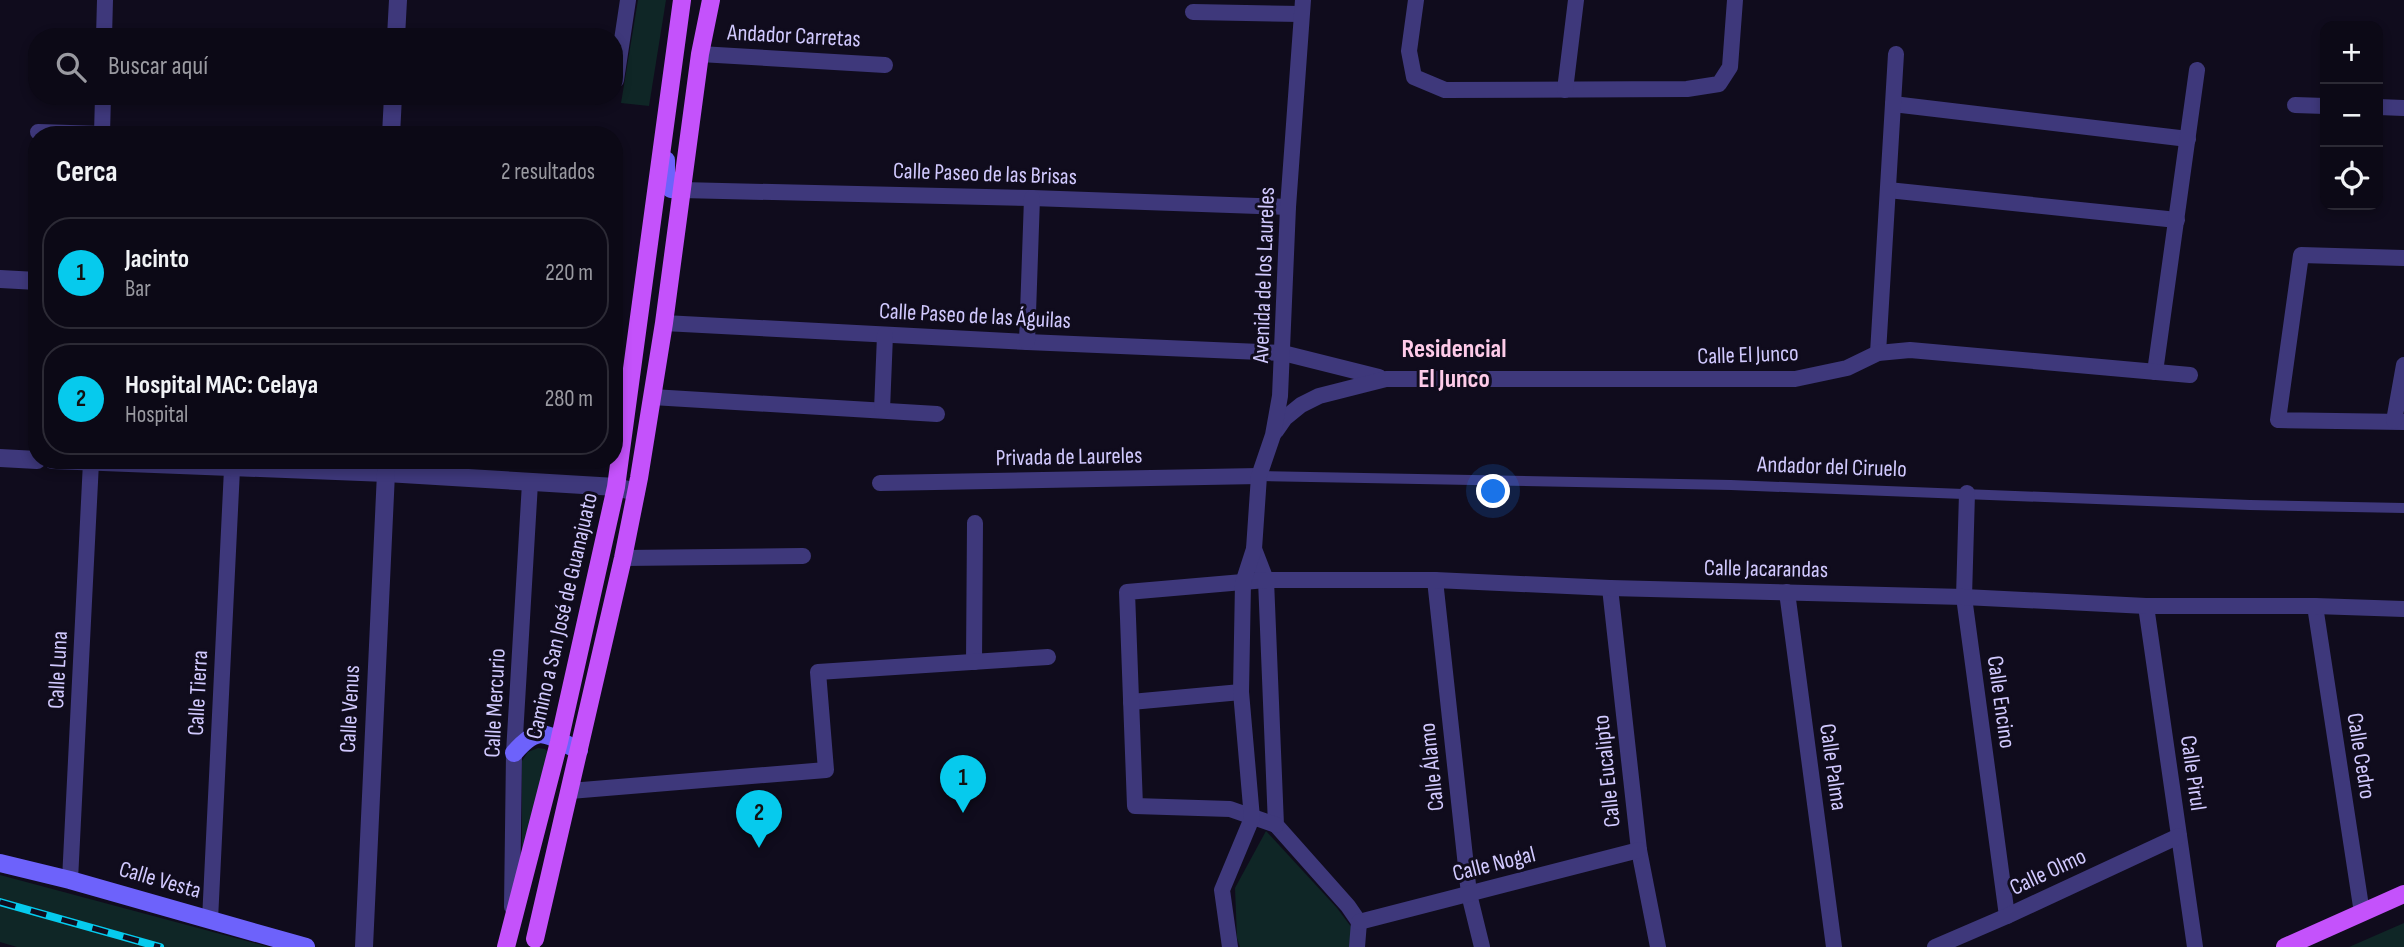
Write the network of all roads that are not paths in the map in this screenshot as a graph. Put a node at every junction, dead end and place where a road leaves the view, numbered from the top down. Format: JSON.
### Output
{"nodes":[{"id":1,"x":105,"y":0,"type":"edge"},
{"id":2,"x":398,"y":0,"type":"edge"},
{"id":3,"x":628,"y":0,"type":"edge"},
{"id":4,"x":682,"y":0,"type":"edge"},
{"id":5,"x":710,"y":0,"type":"edge"},
{"id":6,"x":1416,"y":0,"type":"edge"},
{"id":7,"x":1576,"y":0,"type":"edge"},
{"id":8,"x":1735,"y":0,"type":"edge"},
{"id":9,"x":1302,"y":7,"type":"edge"},
{"id":10,"x":1193,"y":12,"type":"dead end"},
{"id":11,"x":104,"y":28,"type":"edge"},
{"id":12,"x":396,"y":28,"type":"edge"},
{"id":13,"x":678,"y":29,"type":"junction"},
{"id":14,"x":623,"y":33,"type":"edge"},
{"id":15,"x":700,"y":54,"type":"junction"},
{"id":16,"x":1896,"y":54,"type":"dead end"},
{"id":17,"x":885,"y":65,"type":"dead end"},
{"id":18,"x":2197,"y":70,"type":"dead end"},
{"id":19,"x":1565,"y":90,"type":"junction"},
{"id":20,"x":1893,"y":104,"type":"junction"},
{"id":21,"x":103,"y":105,"type":"edge"},
{"id":22,"x":393,"y":105,"type":"edge"},
{"id":23,"x":2295,"y":105,"type":"dead end"},
{"id":24,"x":2320,"y":106,"type":"edge"},
{"id":25,"x":2383,"y":107,"type":"edge"},
{"id":26,"x":2404,"y":108,"type":"edge"},
{"id":27,"x":102,"y":126,"type":"edge"},
{"id":28,"x":391,"y":126,"type":"edge"},
{"id":29,"x":2188,"y":139,"type":"junction"},
{"id":30,"x":681,"y":190,"type":"junction"},
{"id":31,"x":1888,"y":190,"type":"junction"},
{"id":32,"x":1032,"y":198,"type":"junction"},
{"id":33,"x":1288,"y":207,"type":"junction"},
{"id":34,"x":2177,"y":220,"type":"junction"},
{"id":35,"x":2404,"y":258,"type":"edge"},
{"id":36,"x":0,"y":279,"type":"edge"},
{"id":37,"x":28,"y":281,"type":"edge"},
{"id":38,"x":664,"y":323,"type":"junction"},
{"id":39,"x":885,"y":335,"type":"junction"},
{"id":40,"x":1027,"y":342,"type":"junction"},
{"id":41,"x":1283,"y":353,"type":"junction"},
{"id":42,"x":1878,"y":353,"type":"junction"},
{"id":43,"x":2404,"y":365,"type":"edge"},
{"id":44,"x":2155,"y":372,"type":"junction"},
{"id":45,"x":2190,"y":375,"type":"dead end"},
{"id":46,"x":1386,"y":379,"type":"junction"},
{"id":47,"x":652,"y":397,"type":"junction"},
{"id":48,"x":882,"y":410,"type":"junction"},
{"id":49,"x":937,"y":414,"type":"dead end"},
{"id":50,"x":2399,"y":421,"type":"edge"},
{"id":51,"x":623,"y":435,"type":"edge"},
{"id":52,"x":1273,"y":435,"type":"junction"},
{"id":53,"x":0,"y":458,"type":"edge"},
{"id":54,"x":28,"y":460,"type":"edge"},
{"id":55,"x":91,"y":469,"type":"edge"},
{"id":56,"x":232,"y":469,"type":"joint"},
{"id":57,"x":618,"y":469,"type":"edge"},
{"id":58,"x":386,"y":473,"type":"junction"},
{"id":59,"x":1259,"y":476,"type":"junction"},
{"id":60,"x":530,"y":483,"type":"junction"},
{"id":61,"x":880,"y":483,"type":"dead end"},
{"id":62,"x":616,"y":487,"type":"junction"},
{"id":63,"x":636,"y":492,"type":"junction"},
{"id":64,"x":1967,"y":493,"type":"junction"},
{"id":65,"x":2404,"y":508,"type":"edge"},
{"id":66,"x":975,"y":523,"type":"dead end"},
{"id":67,"x":1254,"y":549,"type":"junction"},
{"id":68,"x":803,"y":556,"type":"dead end"},
{"id":69,"x":623,"y":558,"type":"junction"},
{"id":70,"x":1266,"y":580,"type":"junction"},
{"id":71,"x":1435,"y":580,"type":"junction"},
{"id":72,"x":1243,"y":583,"type":"junction"},
{"id":73,"x":1610,"y":588,"type":"junction"},
{"id":74,"x":1787,"y":592,"type":"junction"},
{"id":75,"x":1964,"y":597,"type":"junction"},
{"id":76,"x":2146,"y":606,"type":"junction"},
{"id":77,"x":2315,"y":606,"type":"junction"},
{"id":78,"x":2404,"y":609,"type":"edge"},
{"id":79,"x":1048,"y":657,"type":"dead end"},
{"id":80,"x":974,"y":662,"type":"junction"},
{"id":81,"x":1241,"y":692,"type":"junction"},
{"id":82,"x":1131,"y":702,"type":"junction"},
{"id":83,"x":559,"y":742,"type":"junction"},
{"id":84,"x":579,"y":750,"type":"junction"},
{"id":85,"x":514,"y":753,"type":"junction"},
{"id":86,"x":570,"y":791,"type":"junction"},
{"id":87,"x":1252,"y":818,"type":"junction"},
{"id":88,"x":1276,"y":825,"type":"junction"},
{"id":89,"x":2179,"y":836,"type":"junction"},
{"id":90,"x":1639,"y":850,"type":"junction"},
{"id":91,"x":0,"y":863,"type":"edge"},
{"id":92,"x":70,"y":880,"type":"junction"},
{"id":93,"x":1469,"y":894,"type":"junction"},
{"id":94,"x":2404,"y":894,"type":"edge"},
{"id":95,"x":2362,"y":914,"type":"junction"},
{"id":96,"x":2007,"y":916,"type":"junction"},
{"id":97,"x":210,"y":920,"type":"junction"},
{"id":98,"x":1359,"y":922,"type":"junction"},
{"id":99,"x":512,"y":925,"type":"junction"},
{"id":100,"x":535,"y":944,"type":"edge"},
{"id":101,"x":306,"y":947,"type":"edge"},
{"id":102,"x":364,"y":947,"type":"edge"},
{"id":103,"x":506,"y":947,"type":"edge"},
{"id":104,"x":1230,"y":947,"type":"edge"},
{"id":105,"x":1357,"y":947,"type":"edge"},
{"id":106,"x":1482,"y":947,"type":"edge"},
{"id":107,"x":1658,"y":947,"type":"edge"},
{"id":108,"x":1834,"y":947,"type":"edge"},
{"id":109,"x":1935,"y":947,"type":"edge"},
{"id":110,"x":2195,"y":947,"type":"edge"},
{"id":111,"x":2285,"y":947,"type":"edge"}],
"edges":[{"from":1,"to":11,"type":"street"},
{"from":2,"to":12,"type":"street"},
{"from":3,"to":14,"type":"street"},
{"from":4,"to":13,"type":"main road","name":"Camino a San José de Guanajuato"},
{"from":5,"to":15,"type":"main road","name":"Camino a San José de Guanajuato"},
{"from":6,"to":19,"type":"street"},
{"from":7,"to":19,"type":"street"},
{"from":8,"to":19,"type":"street"},
{"from":9,"to":10,"type":"street"},
{"from":9,"to":33,"type":"street","name":"Avenida de los Laureles"},
{"from":13,"to":30,"type":"main road"},
{"from":13,"to":51,"type":"main road","name":"Camino a San José de Guanajuato"},
{"from":15,"to":17,"type":"street","name":"Andador Carretas"},
{"from":15,"to":30,"type":"main road","name":"Camino a San José de Guanajuato"},
{"from":16,"to":20,"type":"street"},
{"from":18,"to":29,"type":"street"},
{"from":20,"to":29,"type":"street"},
{"from":20,"to":31,"type":"street"},
{"from":21,"to":27,"type":"street"},
{"from":22,"to":28,"type":"street"},
{"from":23,"to":24,"type":"street"},
{"from":25,"to":26,"type":"street"},
{"from":29,"to":34,"type":"street"},
{"from":30,"to":32,"type":"street","name":"Calle Paseo de las Brisas"},
{"from":30,"to":38,"type":"main road","name":"Camino a San José de Guanajuato"},
{"from":31,"to":34,"type":"street"},
{"from":31,"to":42,"type":"street"},
{"from":32,"to":33,"type":"street","name":"Calle Paseo de las Brisas"},
{"from":32,"to":40,"type":"street"},
{"from":33,"to":41,"type":"street","name":"Avenida de los Laureles"},
{"from":34,"to":44,"type":"street"},
{"from":35,"to":50,"type":"street"},
{"from":36,"to":37,"type":"street"},
{"from":38,"to":39,"type":"street","name":"Calle Paseo de las Águilas"},
{"from":38,"to":47,"type":"main road","name":"Camino a San José de Guanajuato"},
{"from":39,"to":40,"type":"street","name":"Calle Paseo de las Águilas"},
{"from":39,"to":48,"type":"street"},
{"from":40,"to":41,"type":"street","name":"Calle Paseo de las Águilas"},
{"from":41,"to":46,"type":"street","name":"Calle El Junco"},
{"from":41,"to":52,"type":"street","name":"Avenida de los Laureles"},
{"from":42,"to":44,"type":"street","name":"Calle El Junco"},
{"from":42,"to":46,"type":"street","name":"Calle El Junco"},
{"from":43,"to":50,"type":"street"},
{"from":44,"to":45,"type":"street","name":"Calle El Junco"},
{"from":46,"to":52,"type":"street","name":"Calle El Junco"},
{"from":47,"to":48,"type":"street"},
{"from":47,"to":63,"type":"main road","name":"Camino a San José de Guanajuato"},
{"from":48,"to":49,"type":"street"},
{"from":52,"to":59,"type":"street","name":"Avenida de los Laureles"},
{"from":53,"to":54,"type":"street"},
{"from":55,"to":92,"type":"street","name":"Calle Luna"},
{"from":56,"to":58,"type":"street"},
{"from":56,"to":97,"type":"street","name":"Calle Tierra"},
{"from":57,"to":62,"type":"main road","name":"Camino a San José de Guanajuato"},
{"from":58,"to":60,"type":"street"},
{"from":58,"to":102,"type":"street","name":"Calle Venus"},
{"from":59,"to":61,"type":"street","name":"Privada de Laureles"},
{"from":59,"to":64,"type":"street","name":"Andador del Ciruelo"},
{"from":59,"to":67,"type":"street","name":"Avenida de los Laureles"},
{"from":60,"to":62,"type":"street"},
{"from":60,"to":85,"type":"street","name":"Calle Mercurio"},
{"from":62,"to":63,"type":"street"},
{"from":62,"to":83,"type":"main road","name":"Camino a San José de Guanajuato"},
{"from":63,"to":69,"type":"main road","name":"Camino a San José de Guanajuato"},
{"from":64,"to":65,"type":"street","name":"Andador del Ciruelo"},
{"from":64,"to":75,"type":"street","name":"Calle Encino"},
{"from":66,"to":80,"type":"street"},
{"from":67,"to":70,"type":"street","name":"Avenida de los Laureles"},
{"from":67,"to":72,"type":"street","name":"Avenida de los Laureles"},
{"from":68,"to":69,"type":"street"},
{"from":69,"to":84,"type":"main road","name":"Camino a San José de Guanajuato"},
{"from":70,"to":71,"type":"street","name":"Calle Jacarandas"},
{"from":70,"to":72,"type":"street","name":"Calle Jacarandas"},
{"from":70,"to":88,"type":"street","name":"Avenida de los Laureles"},
{"from":71,"to":73,"type":"street","name":"Calle Jacarandas"},
{"from":71,"to":93,"type":"street","name":"Calle Álamo"},
{"from":72,"to":81,"type":"street","name":"Avenida de los Laureles"},
{"from":72,"to":82,"type":"street","name":"Calle Jacarandas"},
{"from":73,"to":74,"type":"street","name":"Calle Jacarandas"},
{"from":73,"to":90,"type":"street","name":"Calle Eucalipto"},
{"from":74,"to":75,"type":"street","name":"Calle Jacarandas"},
{"from":74,"to":108,"type":"street","name":"Calle Palma"},
{"from":75,"to":76,"type":"street","name":"Calle Jacarandas"},
{"from":75,"to":96,"type":"street","name":"Calle Encino"},
{"from":76,"to":77,"type":"street","name":"Calle Jacarandas"},
{"from":76,"to":89,"type":"street","name":"Calle Pirul"},
{"from":77,"to":78,"type":"street","name":"Calle Jacarandas"},
{"from":77,"to":95,"type":"street","name":"Calle Cedro"},
{"from":79,"to":80,"type":"street"},
{"from":80,"to":86,"type":"street"},
{"from":81,"to":82,"type":"street"},
{"from":81,"to":87,"type":"street","name":"Avenida de los Laureles"},
{"from":82,"to":87,"type":"street"},
{"from":83,"to":84,"type":"main road"},
{"from":83,"to":85,"type":"main road"},
{"from":83,"to":99,"type":"main road","name":"Camino a San José de Guanajuato"},
{"from":84,"to":86,"type":"main road","name":"Camino a San José de Guanajuato"},
{"from":85,"to":99,"type":"street","name":"Calle Mercurio"},
{"from":86,"to":100,"type":"main road","name":"Camino a San José de Guanajuato"},
{"from":87,"to":88,"type":"street"},
{"from":87,"to":104,"type":"street","name":"Avenida de los Laureles"},
{"from":88,"to":98,"type":"street"},
{"from":89,"to":96,"type":"street","name":"Calle Olmo"},
{"from":89,"to":110,"type":"street","name":"Calle Pirul"},
{"from":90,"to":93,"type":"street","name":"Calle Nogal"},
{"from":90,"to":107,"type":"street","name":"Calle Eucalipto"},
{"from":91,"to":92,"type":"main road","name":"Calle Vesta"},
{"from":92,"to":97,"type":"main road","name":"Calle Vesta"},
{"from":93,"to":98,"type":"street","name":"Calle Nogal"},
{"from":93,"to":106,"type":"street","name":"Calle Álamo"},
{"from":94,"to":95,"type":"main road"},
{"from":95,"to":111,"type":"main road"},
{"from":96,"to":109,"type":"street","name":"Calle Olmo"},
{"from":97,"to":101,"type":"main road","name":"Calle Vesta"},
{"from":98,"to":105,"type":"street"},
{"from":99,"to":103,"type":"main road","name":"Camino a San José de Guanajuato"}]}
